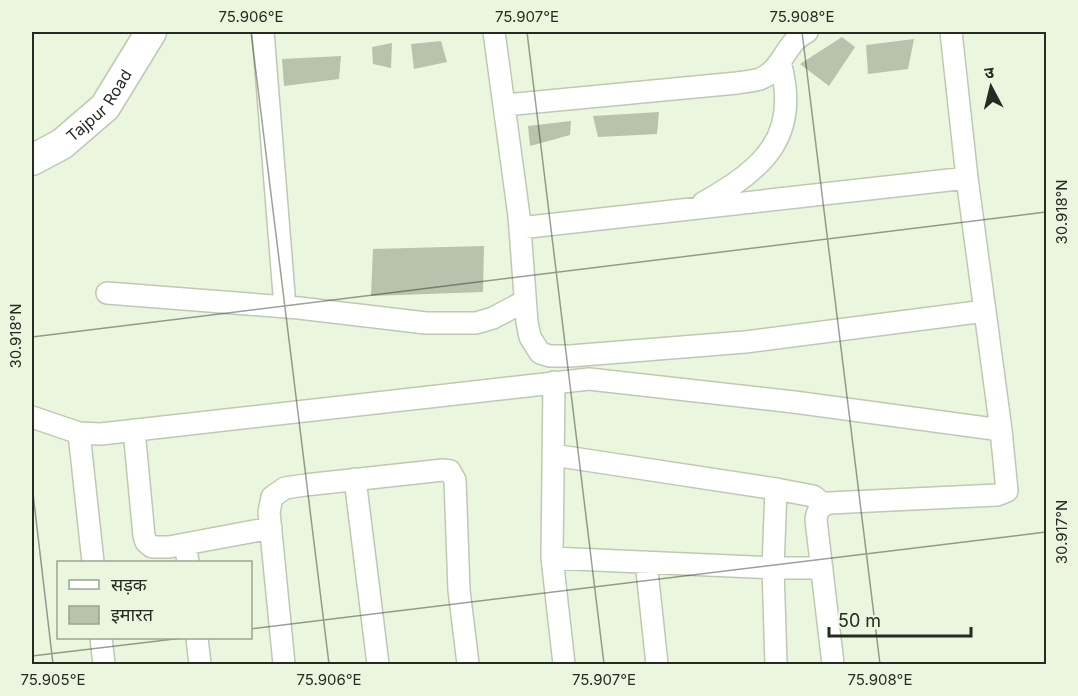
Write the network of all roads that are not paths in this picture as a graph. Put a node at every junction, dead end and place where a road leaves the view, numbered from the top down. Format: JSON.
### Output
{"nodes":[{"id":1,"x":151,"y":32,"type":"edge"},
{"id":2,"x":263,"y":32,"type":"edge"},
{"id":3,"x":495,"y":32,"type":"edge"},
{"id":4,"x":807,"y":32,"type":"edge"},
{"id":5,"x":951,"y":32,"type":"edge"},
{"id":6,"x":780,"y":62,"type":"junction"},
{"id":7,"x":505,"y":105,"type":"junction"},
{"id":8,"x":32,"y":160,"type":"edge"},
{"id":9,"x":967,"y":178,"type":"junction"},
{"id":10,"x":694,"y":208,"type":"junction"},
{"id":11,"x":520,"y":228,"type":"junction"},
{"id":12,"x":107,"y":293,"type":"dead end"},
{"id":13,"x":525,"y":301,"type":"junction"},
{"id":14,"x":285,"y":307,"type":"junction"},
{"id":15,"x":985,"y":311,"type":"junction"},
{"id":16,"x":554,"y":382,"type":"junction"},
{"id":17,"x":32,"y":417,"type":"edge"},
{"id":18,"x":134,"y":430,"type":"junction"},
{"id":19,"x":1001,"y":430,"type":"junction"},
{"id":20,"x":79,"y":433,"type":"junction"},
{"id":21,"x":553,"y":455,"type":"junction"},
{"id":22,"x":355,"y":479,"type":"junction"},
{"id":23,"x":776,"y":489,"type":"junction"},
{"id":24,"x":825,"y":505,"type":"junction"},
{"id":25,"x":271,"y":528,"type":"junction"},
{"id":26,"x":187,"y":553,"type":"edge"},
{"id":27,"x":552,"y":558,"type":"junction"},
{"id":28,"x":93,"y":561,"type":"edge"},
{"id":29,"x":646,"y":562,"type":"junction"},
{"id":30,"x":773,"y":568,"type":"junction"},
{"id":31,"x":822,"y":568,"type":"junction"},
{"id":32,"x":101,"y":639,"type":"edge"},
{"id":33,"x":197,"y":639,"type":"edge"},
{"id":34,"x":104,"y":664,"type":"edge"},
{"id":35,"x":200,"y":664,"type":"edge"},
{"id":36,"x":284,"y":664,"type":"edge"},
{"id":37,"x":378,"y":664,"type":"edge"},
{"id":38,"x":468,"y":664,"type":"edge"},
{"id":39,"x":564,"y":664,"type":"edge"},
{"id":40,"x":657,"y":664,"type":"edge"},
{"id":41,"x":776,"y":664,"type":"edge"},
{"id":42,"x":833,"y":664,"type":"edge"}],
"edges":[{"from":1,"to":8,"type":"main road","name":"Tajpur Road"},
{"from":2,"to":14,"type":"street"},
{"from":3,"to":7,"type":"street"},
{"from":4,"to":6,"type":"street"},
{"from":5,"to":9,"type":"street"},
{"from":6,"to":7,"type":"street"},
{"from":6,"to":10,"type":"street"},
{"from":7,"to":11,"type":"street"},
{"from":9,"to":10,"type":"street"},
{"from":9,"to":15,"type":"street"},
{"from":10,"to":11,"type":"street"},
{"from":11,"to":13,"type":"street"},
{"from":12,"to":14,"type":"street"},
{"from":13,"to":14,"type":"street"},
{"from":13,"to":15,"type":"street"},
{"from":15,"to":19,"type":"street"},
{"from":16,"to":18,"type":"street"},
{"from":16,"to":19,"type":"street"},
{"from":16,"to":21,"type":"street"},
{"from":17,"to":20,"type":"street"},
{"from":18,"to":20,"type":"street"},
{"from":18,"to":26,"type":"street"},
{"from":19,"to":24,"type":"street"},
{"from":20,"to":28,"type":"street"},
{"from":21,"to":23,"type":"street"},
{"from":21,"to":27,"type":"street"},
{"from":22,"to":25,"type":"street"},
{"from":22,"to":37,"type":"street"},
{"from":22,"to":38,"type":"street"},
{"from":23,"to":24,"type":"street"},
{"from":23,"to":30,"type":"street"},
{"from":24,"to":31,"type":"street"},
{"from":25,"to":26,"type":"street"},
{"from":25,"to":36,"type":"street"},
{"from":27,"to":29,"type":"street"},
{"from":27,"to":39,"type":"street"},
{"from":29,"to":30,"type":"street"},
{"from":29,"to":40,"type":"street"},
{"from":30,"to":31,"type":"street"},
{"from":30,"to":41,"type":"street"},
{"from":31,"to":42,"type":"street"},
{"from":32,"to":34,"type":"street"},
{"from":33,"to":35,"type":"street"}]}
